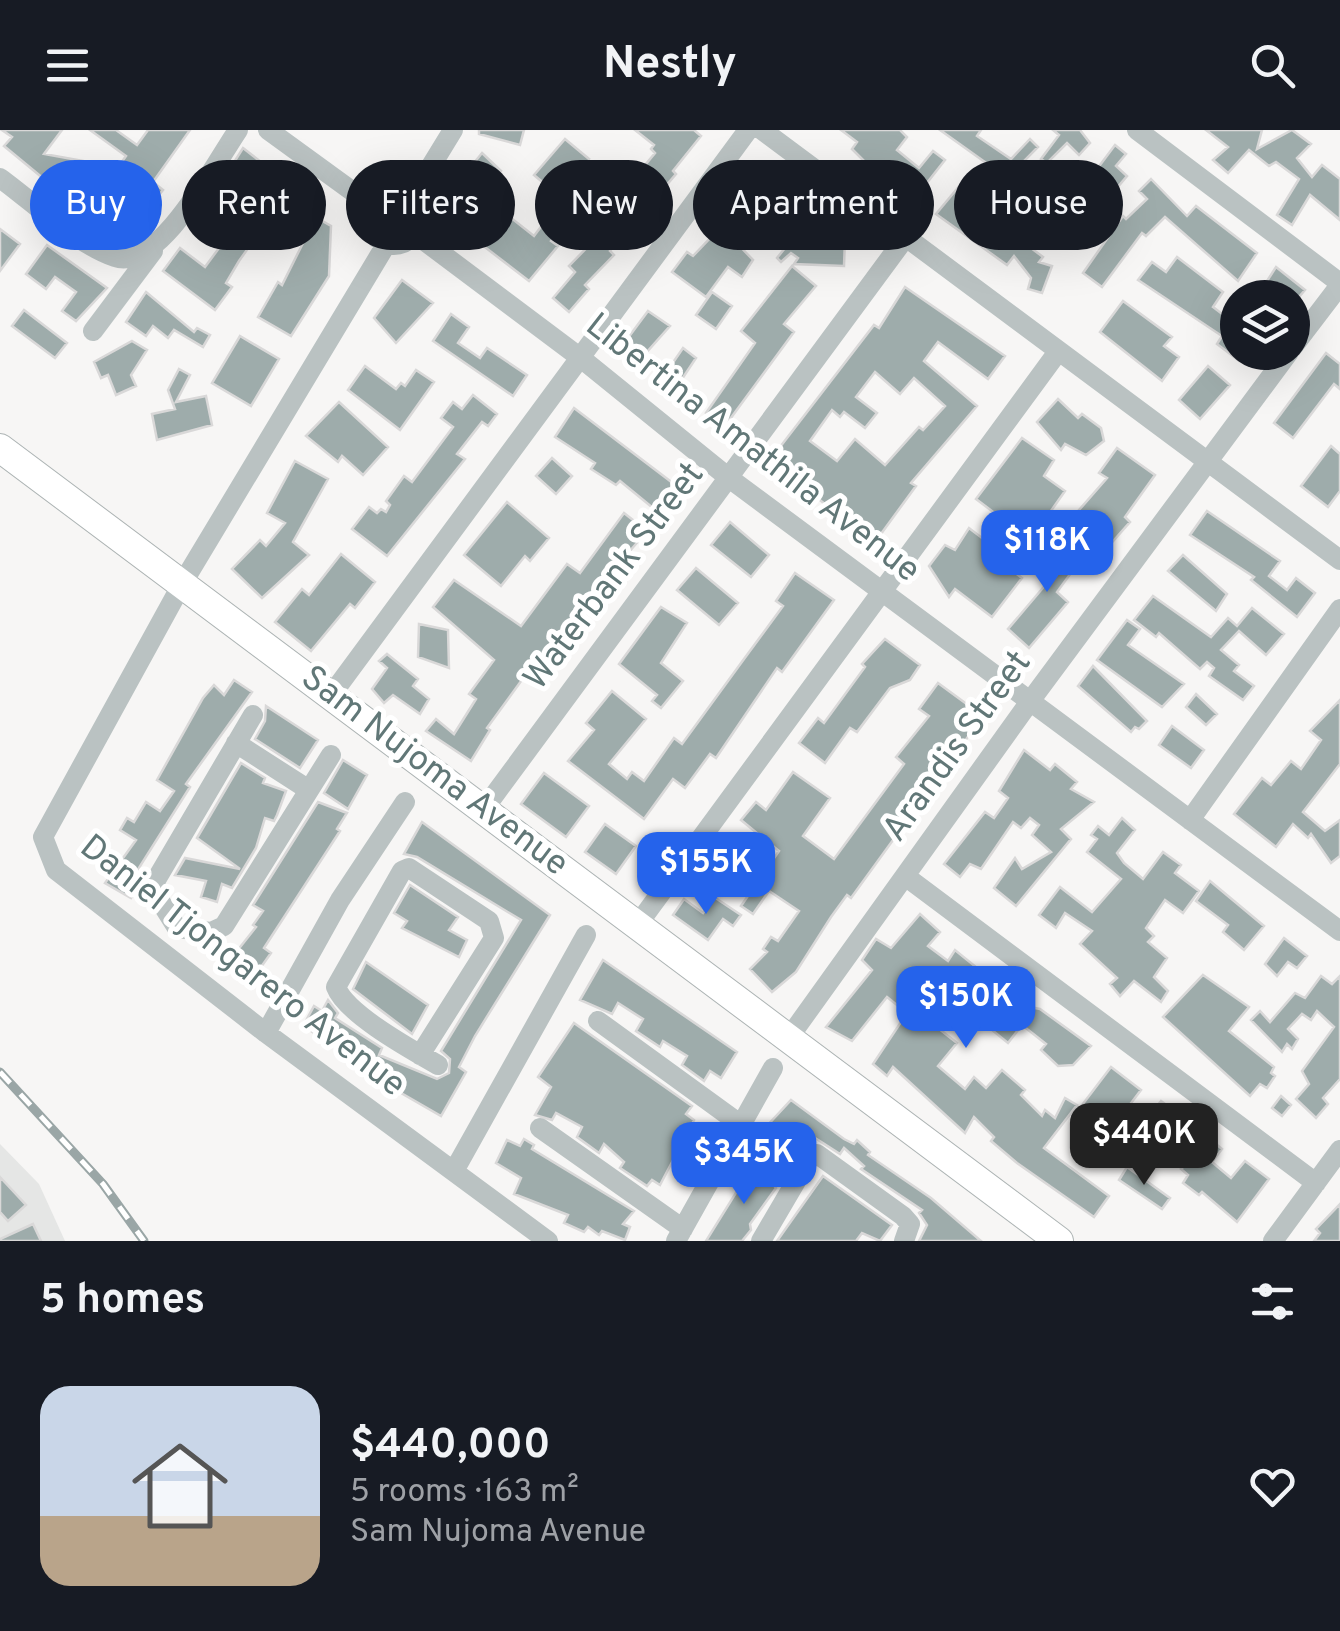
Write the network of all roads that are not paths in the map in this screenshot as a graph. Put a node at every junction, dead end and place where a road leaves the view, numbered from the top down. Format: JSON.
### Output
{"nodes":[{"id":1,"x":238,"y":130,"type":"edge"},
{"id":2,"x":268,"y":130,"type":"edge"},
{"id":3,"x":453,"y":130,"type":"edge"},
{"id":4,"x":748,"y":130,"type":"edge"},
{"id":5,"x":762,"y":130,"type":"edge"},
{"id":6,"x":1137,"y":130,"type":"edge"},
{"id":7,"x":434,"y":160,"type":"edge"},
{"id":8,"x":802,"y":160,"type":"edge"},
{"id":9,"x":0,"y":178,"type":"edge"},
{"id":10,"x":346,"y":187,"type":"edge"},
{"id":11,"x":30,"y":199,"type":"edge"},
{"id":12,"x":162,"y":239,"type":"edge"},
{"id":13,"x":105,"y":250,"type":"edge"},
{"id":14,"x":154,"y":250,"type":"joint"},
{"id":15,"x":383,"y":250,"type":"edge"},
{"id":16,"x":436,"y":250,"type":"edge"},
{"id":17,"x":897,"y":250,"type":"edge"},
{"id":18,"x":922,"y":250,"type":"edge"},
{"id":19,"x":1340,"y":284,"type":"edge"},
{"id":20,"x":1310,"y":324,"type":"edge"},
{"id":21,"x":93,"y":331,"type":"dead end"},
{"id":22,"x":1057,"y":353,"type":"junction"},
{"id":23,"x":582,"y":359,"type":"junction"},
{"id":24,"x":1276,"y":370,"type":"edge"},
{"id":25,"x":0,"y":448,"type":"edge"},
{"id":26,"x":1206,"y":463,"type":"junction"},
{"id":27,"x":729,"y":478,"type":"junction"},
{"id":28,"x":1340,"y":560,"type":"edge"},
{"id":29,"x":182,"y":584,"type":"junction"},
{"id":30,"x":882,"y":592,"type":"junction"},
{"id":31,"x":1340,"y":609,"type":"edge"},
{"id":32,"x":332,"y":694,"type":"junction"},
{"id":33,"x":1031,"y":700,"type":"junction"},
{"id":34,"x":253,"y":715,"type":"dead end"},
{"id":35,"x":236,"y":743,"type":"junction"},
{"id":36,"x":331,"y":755,"type":"dead end"},
{"id":37,"x":310,"y":790,"type":"junction"},
{"id":38,"x":405,"y":802,"type":"dead end"},
{"id":39,"x":484,"y":809,"type":"junction"},
{"id":40,"x":1190,"y":820,"type":"junction"},
{"id":41,"x":905,"y":876,"type":"junction"},
{"id":42,"x":340,"y":900,"type":"junction"},
{"id":43,"x":373,"y":921,"type":"junction"},
{"id":44,"x":638,"y":924,"type":"junction"},
{"id":45,"x":177,"y":928,"type":"junction"},
{"id":46,"x":1340,"y":931,"type":"edge"},
{"id":47,"x":586,"y":935,"type":"dead end"},
{"id":48,"x":163,"y":953,"type":"junction"},
{"id":49,"x":598,"y":1020,"type":"dead end"},
{"id":50,"x":266,"y":1032,"type":"junction"},
{"id":51,"x":790,"y":1036,"type":"junction"},
{"id":52,"x":773,"y":1068,"type":"dead end"},
{"id":53,"x":540,"y":1128,"type":"dead end"},
{"id":54,"x":738,"y":1128,"type":"junction"},
{"id":55,"x":1340,"y":1150,"type":"edge"},
{"id":56,"x":454,"y":1171,"type":"junction"},
{"id":57,"x":800,"y":1173,"type":"junction"},
{"id":58,"x":1316,"y":1183,"type":"junction"},
{"id":59,"x":679,"y":1235,"type":"edge"},
{"id":60,"x":548,"y":1241,"type":"edge"},
{"id":61,"x":761,"y":1241,"type":"edge"},
{"id":62,"x":904,"y":1241,"type":"edge"},
{"id":63,"x":1059,"y":1241,"type":"edge"},
{"id":64,"x":1272,"y":1241,"type":"edge"}],
"edges":[{"from":1,"to":12,"type":"street"},
{"from":2,"to":10,"type":"street"},
{"from":3,"to":7,"type":"street"},
{"from":4,"to":23,"type":"street"},
{"from":5,"to":8,"type":"street"},
{"from":6,"to":19,"type":"street"},
{"from":9,"to":11,"type":"street"},
{"from":13,"to":14,"type":"street"},
{"from":14,"to":21,"type":"street"},
{"from":15,"to":29,"type":"street","name":"Daniel Tjongarero Avenue"},
{"from":16,"to":23,"type":"street","name":"Libertina Amathila Avenue"},
{"from":17,"to":27,"type":"street","name":"Waterbank Street"},
{"from":18,"to":22,"type":"street"},
{"from":19,"to":20,"type":"street","name":"Arandis Street"},
{"from":22,"to":26,"type":"street"},
{"from":22,"to":30,"type":"street"},
{"from":23,"to":27,"type":"street","name":"Libertina Amathila Avenue"},
{"from":23,"to":32,"type":"street"},
{"from":24,"to":26,"type":"street","name":"Arandis Street"},
{"from":25,"to":29,"type":"highway","name":"Sam Nujoma Avenue"},
{"from":26,"to":28,"type":"street"},
{"from":26,"to":33,"type":"street","name":"Arandis Street"},
{"from":27,"to":30,"type":"street","name":"Libertina Amathila Avenue"},
{"from":27,"to":39,"type":"street","name":"Waterbank Street"},
{"from":29,"to":32,"type":"highway","name":"Sam Nujoma Avenue"},
{"from":29,"to":48,"type":"street","name":"Daniel Tjongarero Avenue"},
{"from":30,"to":33,"type":"street","name":"Libertina Amathila Avenue"},
{"from":30,"to":44,"type":"street"},
{"from":31,"to":40,"type":"street"},
{"from":32,"to":39,"type":"highway","name":"Sam Nujoma Avenue"},
{"from":33,"to":40,"type":"street","name":"Libertina Amathila Avenue"},
{"from":33,"to":41,"type":"street","name":"Arandis Street"},
{"from":34,"to":35,"type":"street"},
{"from":35,"to":37,"type":"street"},
{"from":35,"to":45,"type":"street"},
{"from":36,"to":37,"type":"street"},
{"from":37,"to":45,"type":"street"},
{"from":38,"to":42,"type":"street"},
{"from":39,"to":44,"type":"highway","name":"Sam Nujoma Avenue"},
{"from":40,"to":46,"type":"street","name":"Libertina Amathila Avenue"},
{"from":41,"to":51,"type":"street","name":"Arandis Street"},
{"from":41,"to":58,"type":"street"},
{"from":42,"to":43,"type":"street"},
{"from":42,"to":50,"type":"street"},
{"from":43,"to":43,"type":"street"},
{"from":44,"to":51,"type":"highway","name":"Sam Nujoma Avenue"},
{"from":45,"to":48,"type":"street"},
{"from":47,"to":56,"type":"street"},
{"from":48,"to":50,"type":"street","name":"Daniel Tjongarero Avenue"},
{"from":49,"to":54,"type":"street"},
{"from":50,"to":56,"type":"street","name":"Daniel Tjongarero Avenue"},
{"from":51,"to":63,"type":"highway","name":"Sam Nujoma Avenue"},
{"from":52,"to":54,"type":"street"},
{"from":53,"to":59,"type":"street"},
{"from":54,"to":57,"type":"street"},
{"from":54,"to":59,"type":"street"},
{"from":55,"to":58,"type":"street"},
{"from":56,"to":60,"type":"street","name":"Daniel Tjongarero Avenue"},
{"from":57,"to":61,"type":"street"},
{"from":57,"to":62,"type":"street"},
{"from":58,"to":64,"type":"street"}]}
